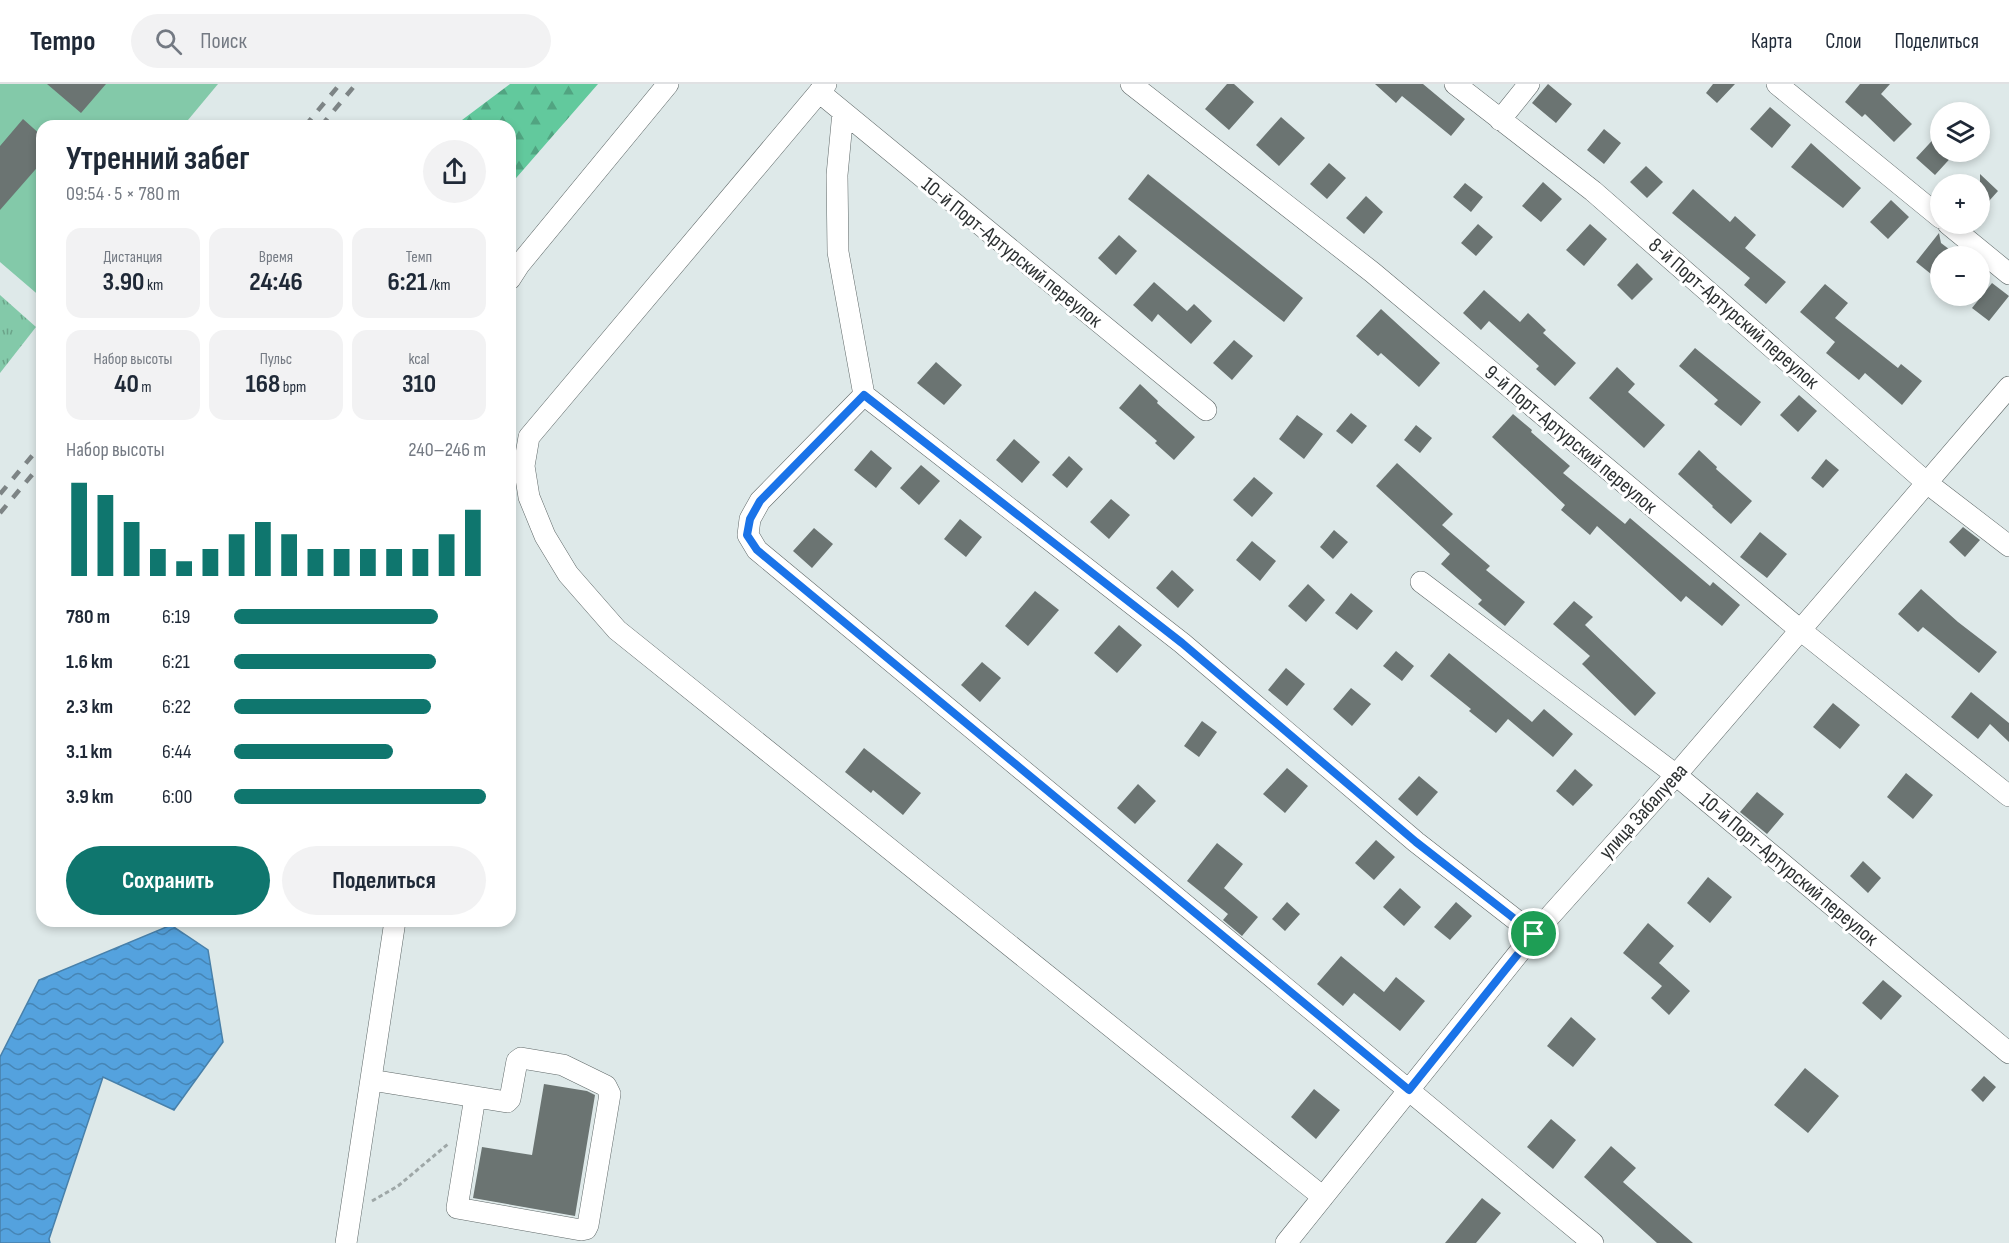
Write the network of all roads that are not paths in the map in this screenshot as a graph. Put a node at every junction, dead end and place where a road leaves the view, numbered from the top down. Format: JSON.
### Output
{"nodes":[{"id":1,"x":668,"y":84,"type":"edge"},
{"id":2,"x":1131,"y":84,"type":"edge"},
{"id":3,"x":1455,"y":84,"type":"edge"},
{"id":4,"x":1529,"y":84,"type":"edge"},
{"id":5,"x":1777,"y":84,"type":"edge"},
{"id":6,"x":823,"y":88,"type":"edge"},
{"id":7,"x":843,"y":112,"type":"junction"},
{"id":8,"x":1500,"y":120,"type":"junction"},
{"id":9,"x":1930,"y":209,"type":"edge"},
{"id":10,"x":1960,"y":234,"type":"edge"},
{"id":11,"x":516,"y":269,"type":"edge"},
{"id":12,"x":2009,"y":274,"type":"edge"},
{"id":13,"x":2009,"y":387,"type":"edge"},
{"id":14,"x":864,"y":395,"type":"junction"},
{"id":15,"x":1206,"y":410,"type":"dead end"},
{"id":16,"x":1928,"y":483,"type":"junction"},
{"id":17,"x":2009,"y":546,"type":"edge"},
{"id":18,"x":1421,"y":582,"type":"dead end"},
{"id":19,"x":1799,"y":629,"type":"junction"},
{"id":20,"x":1676,"y":775,"type":"junction"},
{"id":21,"x":2009,"y":796,"type":"edge"},
{"id":22,"x":394,"y":927,"type":"edge"},
{"id":23,"x":1534,"y":934,"type":"junction"},
{"id":24,"x":2009,"y":1053,"type":"edge"},
{"id":25,"x":371,"y":1080,"type":"junction"},
{"id":26,"x":1409,"y":1090,"type":"junction"},
{"id":27,"x":475,"y":1097,"type":"junction"},
{"id":28,"x":1323,"y":1197,"type":"junction"},
{"id":29,"x":346,"y":1243,"type":"edge"},
{"id":30,"x":1286,"y":1243,"type":"edge"},
{"id":31,"x":1593,"y":1243,"type":"edge"}],
"edges":[{"from":1,"to":11,"type":"street"},
{"from":2,"to":19,"type":"street","name":"9-й Порт-Артурский переулок"},
{"from":3,"to":8,"type":"street","name":"8-й Порт-Артурский переулок"},
{"from":4,"to":8,"type":"street"},
{"from":5,"to":9,"type":"street"},
{"from":6,"to":7,"type":"street","name":"10-й Порт-Артурский переулок"},
{"from":6,"to":28,"type":"street"},
{"from":7,"to":14,"type":"street"},
{"from":7,"to":15,"type":"street","name":"10-й Порт-Артурский переулок"},
{"from":8,"to":16,"type":"street","name":"8-й Порт-Артурский переулок"},
{"from":10,"to":12,"type":"street"},
{"from":13,"to":16,"type":"street","name":"улица Забалуева"},
{"from":14,"to":23,"type":"street"},
{"from":14,"to":26,"type":"street"},
{"from":16,"to":17,"type":"street","name":"8-й Порт-Артурский переулок"},
{"from":16,"to":19,"type":"street","name":"улица Забалуева"},
{"from":18,"to":20,"type":"street","name":"10-й Порт-Артурский переулок"},
{"from":19,"to":20,"type":"street","name":"улица Забалуева"},
{"from":19,"to":21,"type":"street","name":"9-й Порт-Артурский переулок"},
{"from":20,"to":23,"type":"street","name":"улица Забалуева"},
{"from":20,"to":24,"type":"street","name":"10-й Порт-Артурский переулок"},
{"from":22,"to":25,"type":"street"},
{"from":23,"to":26,"type":"street","name":"улица Забалуева"},
{"from":25,"to":27,"type":"street"},
{"from":25,"to":29,"type":"street"},
{"from":26,"to":28,"type":"street","name":"улица Забалуева"},
{"from":26,"to":31,"type":"street"},
{"from":27,"to":27,"type":"street"},
{"from":28,"to":30,"type":"street","name":"улица Забалуева"}]}
